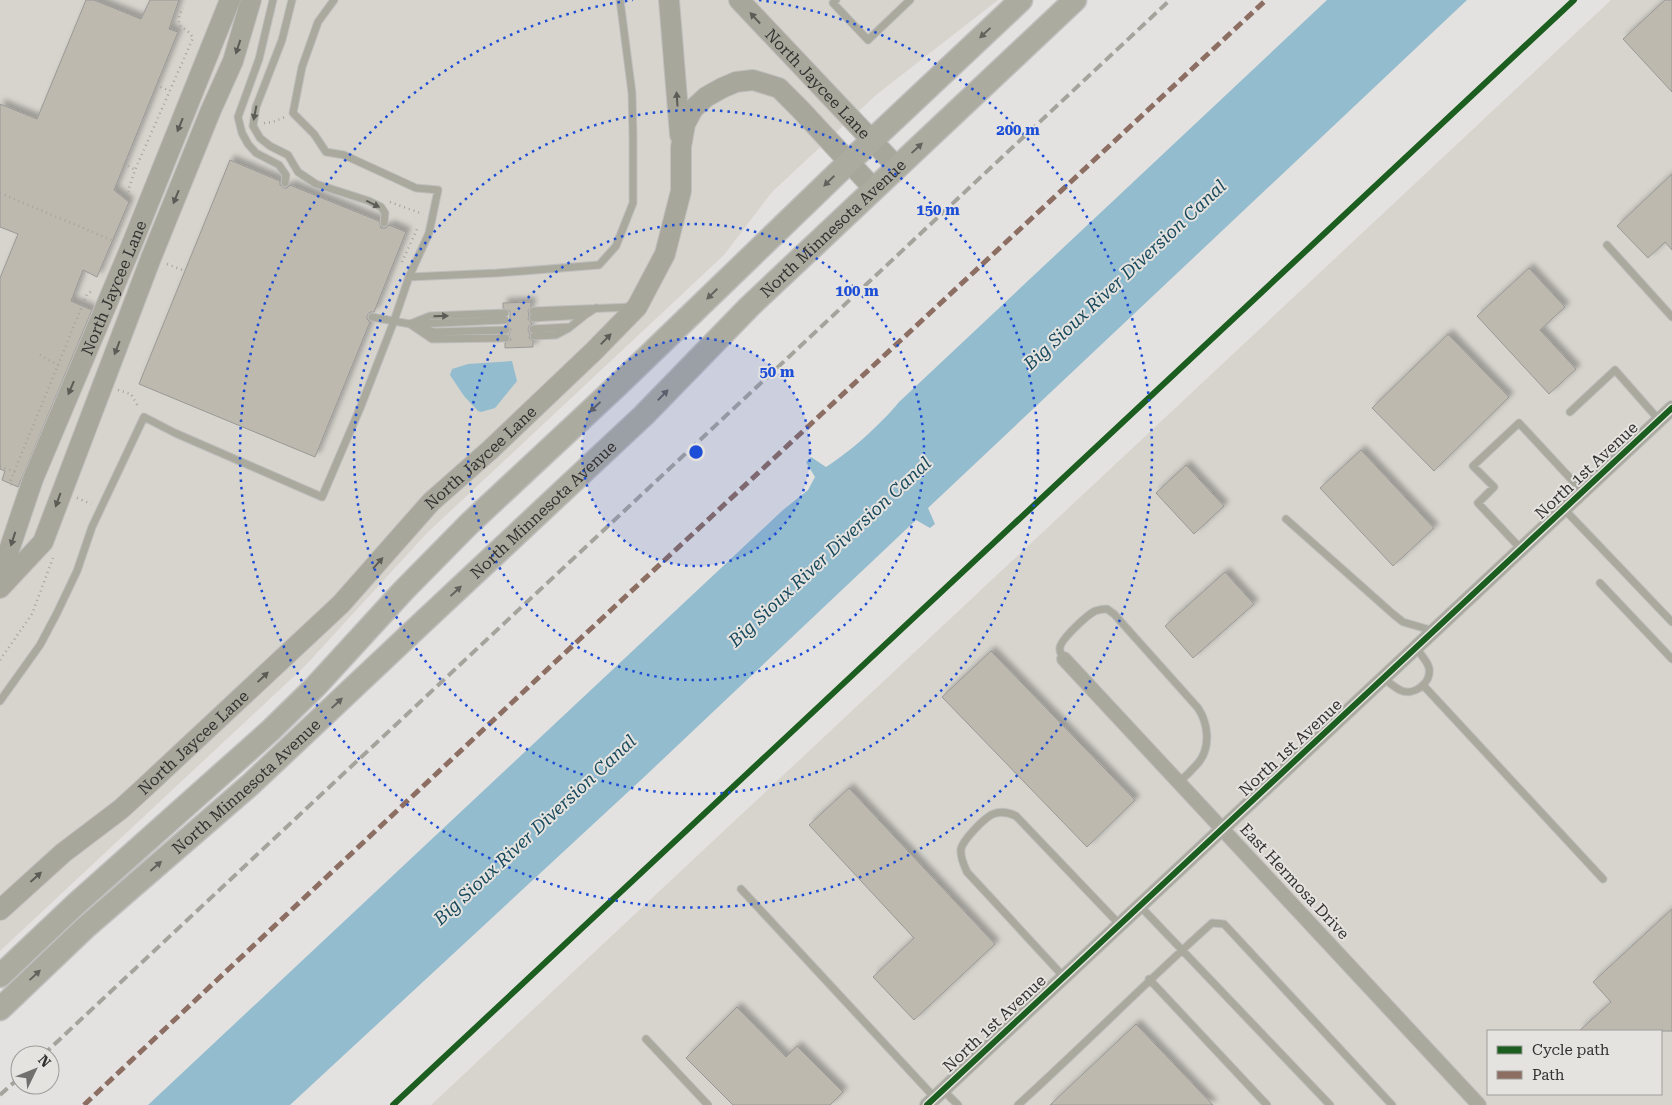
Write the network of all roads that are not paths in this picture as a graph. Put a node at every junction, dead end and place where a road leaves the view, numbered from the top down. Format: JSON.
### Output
{"nodes":[{"id":1,"x":230,"y":0,"type":"edge"},
{"id":2,"x":251,"y":0,"type":"edge"},
{"id":3,"x":273,"y":0,"type":"edge"},
{"id":4,"x":292,"y":0,"type":"edge"},
{"id":5,"x":334,"y":0,"type":"edge"},
{"id":6,"x":620,"y":0,"type":"edge"},
{"id":7,"x":669,"y":0,"type":"edge"},
{"id":8,"x":739,"y":0,"type":"edge"},
{"id":9,"x":836,"y":0,"type":"edge"},
{"id":10,"x":910,"y":0,"type":"edge"},
{"id":11,"x":1021,"y":0,"type":"edge"},
{"id":12,"x":1075,"y":0,"type":"edge"},
{"id":13,"x":872,"y":140,"type":"junction"},
{"id":14,"x":681,"y":147,"type":"junction"},
{"id":15,"x":849,"y":162,"type":"junction"},
{"id":16,"x":897,"y":167,"type":"junction"},
{"id":17,"x":285,"y":183,"type":"dead end"},
{"id":18,"x":874,"y":189,"type":"junction"},
{"id":19,"x":384,"y":223,"type":"dead end"},
{"id":20,"x":1607,"y":245,"type":"dead end"},
{"id":21,"x":409,"y":277,"type":"junction"},
{"id":22,"x":636,"y":307,"type":"junction"},
{"id":23,"x":596,"y":308,"type":"junction"},
{"id":24,"x":585,"y":315,"type":"junction"},
{"id":25,"x":505,"y":316,"type":"dead end"},
{"id":26,"x":372,"y":317,"type":"dead end"},
{"id":27,"x":1672,"y":317,"type":"edge"},
{"id":28,"x":394,"y":321,"type":"junction"},
{"id":29,"x":410,"y":324,"type":"junction"},
{"id":30,"x":534,"y":332,"type":"dead end"},
{"id":31,"x":506,"y":334,"type":"dead end"},
{"id":32,"x":1672,"y":408,"type":"edge"},
{"id":33,"x":1570,"y":412,"type":"dead end"},
{"id":34,"x":1660,"y":420,"type":"junction"},
{"id":35,"x":1583,"y":492,"type":"junction"},
{"id":36,"x":1564,"y":509,"type":"junction"},
{"id":37,"x":1286,"y":519,"type":"dead end"},
{"id":38,"x":1521,"y":549,"type":"junction"},
{"id":39,"x":0,"y":577,"type":"edge"},
{"id":40,"x":1600,"y":583,"type":"dead end"},
{"id":41,"x":0,"y":588,"type":"edge"},
{"id":42,"x":1672,"y":622,"type":"edge"},
{"id":43,"x":1434,"y":631,"type":"junction"},
{"id":44,"x":1416,"y":648,"type":"junction"},
{"id":45,"x":1672,"y":658,"type":"edge"},
{"id":46,"x":1064,"y":659,"type":"joint"},
{"id":47,"x":1383,"y":678,"type":"junction"},
{"id":48,"x":1423,"y":685,"type":"junction"},
{"id":49,"x":0,"y":700,"type":"edge"},
{"id":50,"x":1179,"y":782,"type":"junction"},
{"id":51,"x":1222,"y":829,"type":"junction"},
{"id":52,"x":1603,"y":879,"type":"dead end"},
{"id":53,"x":742,"y":889,"type":"dead end"},
{"id":54,"x":1140,"y":906,"type":"junction"},
{"id":55,"x":0,"y":910,"type":"edge"},
{"id":56,"x":1120,"y":925,"type":"junction"},
{"id":57,"x":1182,"y":949,"type":"junction"},
{"id":58,"x":0,"y":976,"type":"edge"},
{"id":59,"x":1064,"y":977,"type":"junction"},
{"id":60,"x":1149,"y":979,"type":"junction"},
{"id":61,"x":0,"y":1009,"type":"edge"},
{"id":62,"x":646,"y":1039,"type":"dead end"},
{"id":63,"x":935,"y":1098,"type":"edge"},
{"id":64,"x":708,"y":1105,"type":"edge"},
{"id":65,"x":958,"y":1105,"type":"edge"},
{"id":66,"x":1018,"y":1105,"type":"edge"},
{"id":67,"x":1267,"y":1105,"type":"edge"},
{"id":68,"x":1330,"y":1105,"type":"edge"},
{"id":69,"x":1392,"y":1105,"type":"edge"},
{"id":70,"x":1479,"y":1105,"type":"edge"}],
"edges":[{"from":1,"to":39,"type":"main road","name":"North Jaycee Lane","one_way":true},
{"from":2,"to":41,"type":"main road","one_way":true},
{"from":3,"to":17,"type":"lane"},
{"from":4,"to":19,"type":"lane","one_way":true},
{"from":5,"to":21,"type":"lane"},
{"from":6,"to":21,"type":"lane"},
{"from":14,"to":7,"type":"main road","one_way":true},
{"from":13,"to":8,"type":"main road","name":"North Jaycee Lane","one_way":true},
{"from":9,"to":10,"type":"lane"},
{"from":11,"to":13,"type":"main road","name":"North Minnesota Avenue","one_way":true},
{"from":16,"to":12,"type":"main road","name":"North Minnesota Avenue","one_way":true},
{"from":13,"to":15,"type":"main road","name":"North Minnesota Avenue"},
{"from":13,"to":16,"type":"main road","name":"North Jaycee Lane"},
{"from":14,"to":15,"type":"main road","name":"North Jaycee Lane"},
{"from":14,"to":22,"type":"main road","name":"North Jaycee Lane"},
{"from":15,"to":18,"type":"main road","name":"North Jaycee Lane"},
{"from":15,"to":58,"type":"main road","name":"North Minnesota Avenue","one_way":true},
{"from":16,"to":18,"type":"main road","name":"North Minnesota Avenue"},
{"from":61,"to":18,"type":"main road","name":"North Minnesota Avenue","one_way":true},
{"from":20,"to":27,"type":"lane"},
{"from":21,"to":28,"type":"lane"},
{"from":22,"to":23,"type":"lane"},
{"from":55,"to":22,"type":"main road","name":"North Jaycee Lane","one_way":true},
{"from":23,"to":24,"type":"lane"},
{"from":23,"to":24,"type":"lane"},
{"from":24,"to":30,"type":"lane"},
{"from":29,"to":25,"type":"lane","one_way":true},
{"from":26,"to":28,"type":"lane"},
{"from":28,"to":29,"type":"lane"},
{"from":28,"to":49,"type":"lane"},
{"from":29,"to":31,"type":"lane"},
{"from":32,"to":34,"type":"street","name":"North 1st Avenue"},
{"from":33,"to":34,"type":"lane"},
{"from":34,"to":35,"type":"street","name":"North 1st Avenue"},
{"from":35,"to":36,"type":"street","name":"North 1st Avenue"},
{"from":35,"to":38,"type":"lane"},
{"from":36,"to":38,"type":"street","name":"North 1st Avenue"},
{"from":36,"to":42,"type":"lane"},
{"from":37,"to":43,"type":"lane"},
{"from":38,"to":43,"type":"street","name":"North 1st Avenue"},
{"from":40,"to":45,"type":"lane"},
{"from":43,"to":44,"type":"street","name":"North 1st Avenue"},
{"from":44,"to":47,"type":"street","name":"North 1st Avenue"},
{"from":44,"to":48,"type":"lane"},
{"from":46,"to":50,"type":"street","name":"East Hermosa Drive"},
{"from":46,"to":50,"type":"lane"},
{"from":47,"to":48,"type":"lane"},
{"from":47,"to":51,"type":"street","name":"North 1st Avenue"},
{"from":48,"to":52,"type":"lane"},
{"from":50,"to":51,"type":"street","name":"East Hermosa Drive"},
{"from":51,"to":54,"type":"street","name":"North 1st Avenue"},
{"from":51,"to":70,"type":"street","name":"East Hermosa Drive"},
{"from":53,"to":63,"type":"lane"},
{"from":54,"to":56,"type":"street","name":"North 1st Avenue"},
{"from":54,"to":57,"type":"lane"},
{"from":56,"to":59,"type":"street","name":"North 1st Avenue"},
{"from":56,"to":59,"type":"lane"},
{"from":57,"to":60,"type":"lane"},
{"from":57,"to":68,"type":"lane"},
{"from":57,"to":69,"type":"lane"},
{"from":59,"to":63,"type":"street","name":"North 1st Avenue"},
{"from":60,"to":66,"type":"lane"},
{"from":60,"to":67,"type":"lane"},
{"from":62,"to":64,"type":"lane"},
{"from":63,"to":65,"type":"lane"}]}
